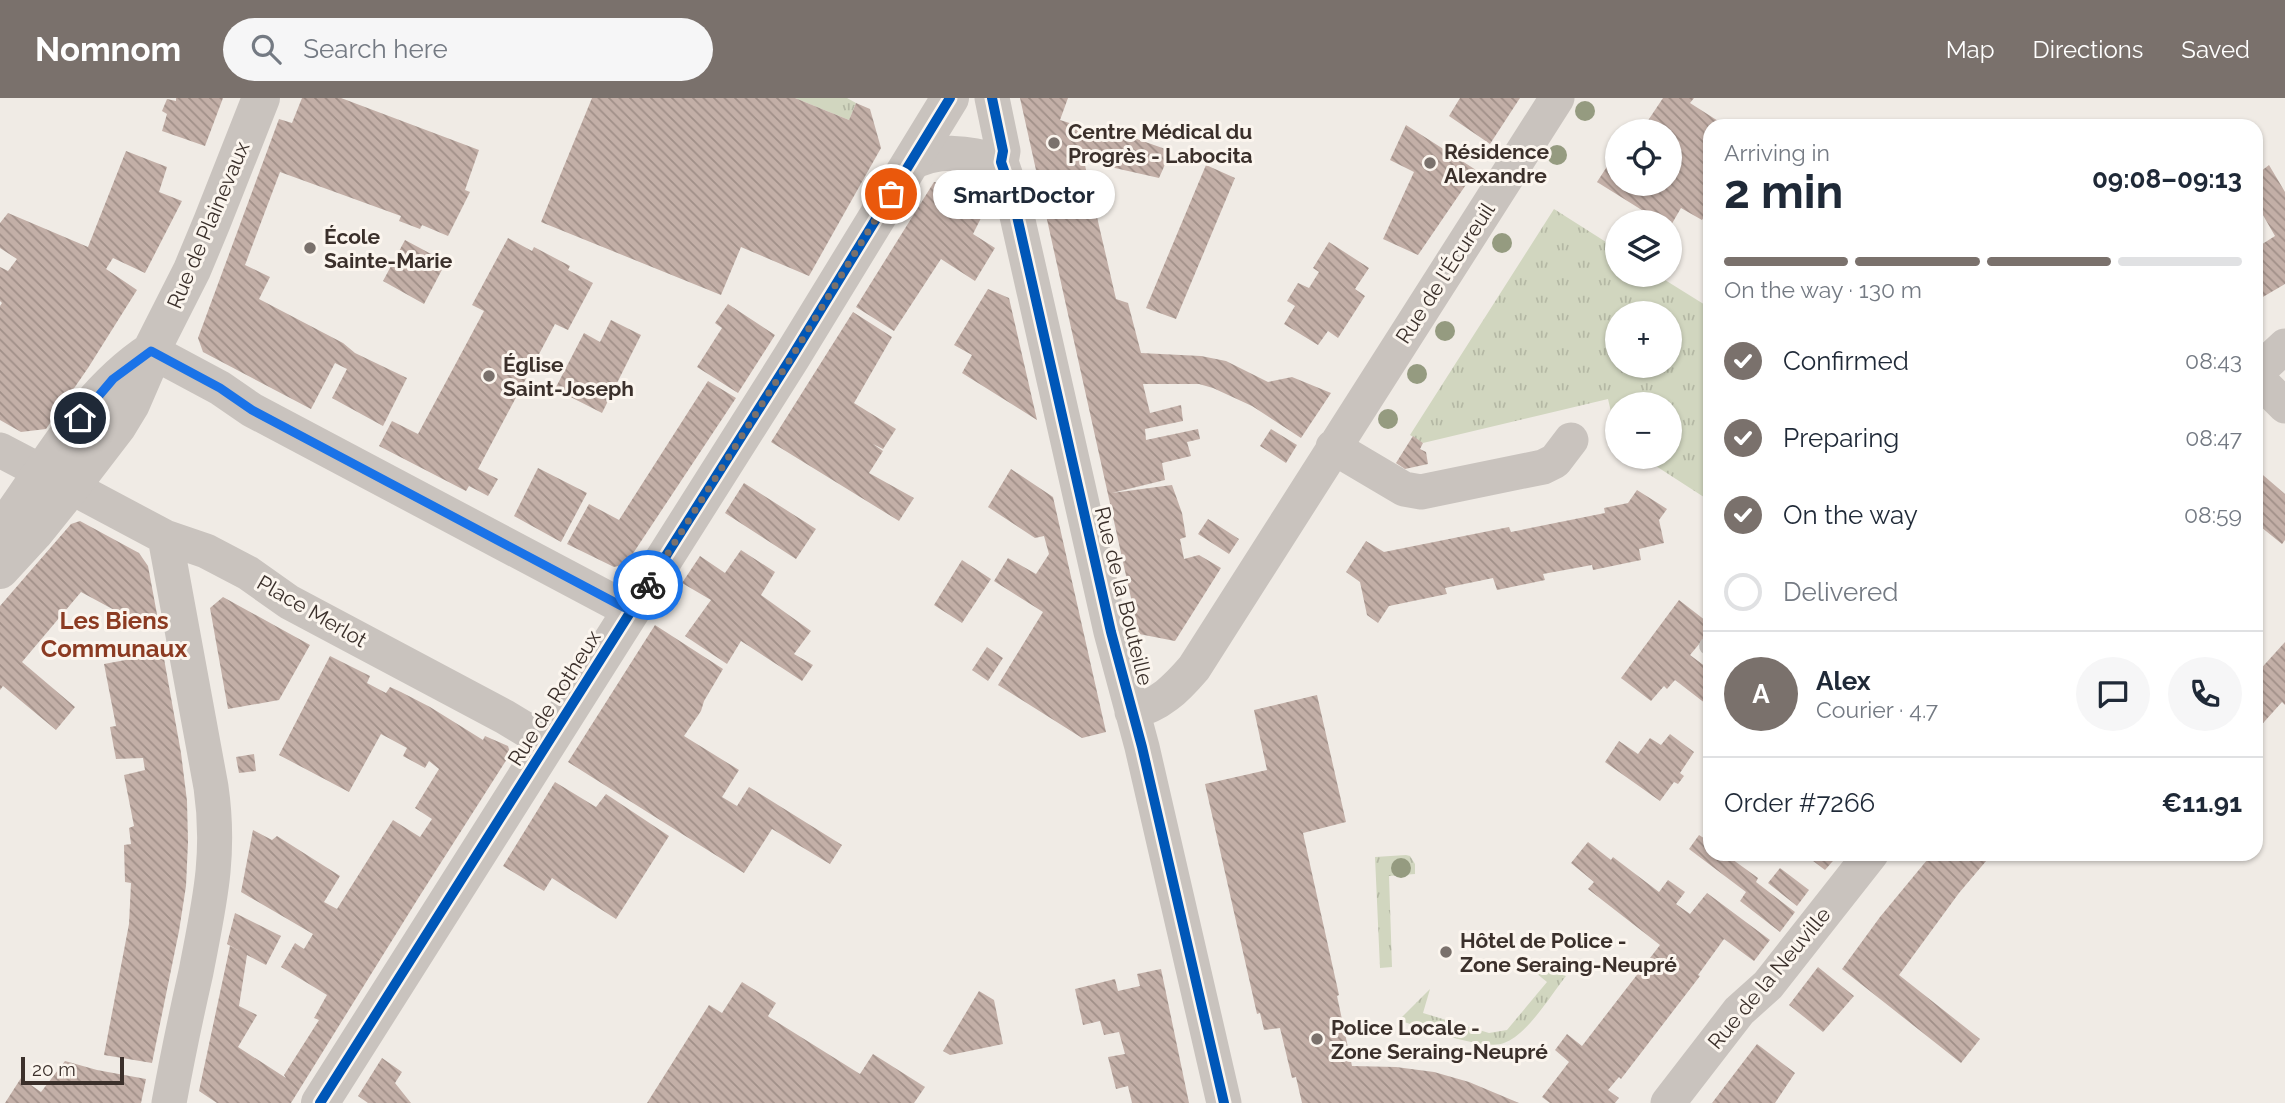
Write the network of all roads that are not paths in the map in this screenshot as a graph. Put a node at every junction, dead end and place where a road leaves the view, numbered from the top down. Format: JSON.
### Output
{"nodes":[{"id":1,"x":261,"y":98,"type":"edge"},
{"id":2,"x":1557,"y":98,"type":"edge"},
{"id":3,"x":943,"y":100,"type":"edge"},
{"id":4,"x":994,"y":136,"type":"edge"},
{"id":5,"x":908,"y":164,"type":"junction"},
{"id":6,"x":2285,"y":346,"type":"edge"},
{"id":7,"x":151,"y":351,"type":"junction"},
{"id":8,"x":2263,"y":368,"type":"edge"},
{"id":9,"x":2263,"y":382,"type":"edge"},
{"id":10,"x":2285,"y":406,"type":"edge"},
{"id":11,"x":1571,"y":440,"type":"dead end"},
{"id":12,"x":1334,"y":447,"type":"junction"},
{"id":13,"x":0,"y":450,"type":"edge"},
{"id":14,"x":57,"y":479,"type":"junction"},
{"id":15,"x":17,"y":533,"type":"edge"},
{"id":16,"x":165,"y":537,"type":"junction"},
{"id":17,"x":0,"y":570,"type":"edge"},
{"id":18,"x":631,"y":611,"type":"junction"},
{"id":19,"x":1132,"y":712,"type":"junction"},
{"id":20,"x":548,"y":743,"type":"junction"},
{"id":21,"x":1865,"y":861,"type":"edge"},
{"id":22,"x":169,"y":1103,"type":"edge"},
{"id":23,"x":320,"y":1103,"type":"edge"},
{"id":24,"x":1224,"y":1103,"type":"edge"},
{"id":25,"x":1668,"y":1103,"type":"edge"}],
"edges":[{"from":1,"to":7,"type":"street","name":"Rue de Plainevaux"},
{"from":2,"to":12,"type":"street","name":"Rue de l'Écureuil"},
{"from":3,"to":4,"type":"street","name":"Rue de la Bouteille"},
{"from":3,"to":5,"type":"street","name":"Rue de Rotheux"},
{"from":4,"to":5,"type":"street"},
{"from":4,"to":19,"type":"street","name":"Rue de la Bouteille"},
{"from":5,"to":18,"type":"street","name":"Rue de Rotheux"},
{"from":6,"to":8,"type":"street"},
{"from":7,"to":14,"type":"street","name":"Rue de Plainevaux"},
{"from":7,"to":14,"type":"street","name":"Rue de Plainevaux"},
{"from":7,"to":18,"type":"street"},
{"from":9,"to":10,"type":"street"},
{"from":11,"to":12,"type":"street"},
{"from":12,"to":19,"type":"street","name":"Rue de l'Écureuil"},
{"from":13,"to":14,"type":"street","name":"Place Merlot"},
{"from":14,"to":15,"type":"street"},
{"from":14,"to":16,"type":"street","name":"Place Merlot"},
{"from":15,"to":17,"type":"street"},
{"from":16,"to":20,"type":"street","name":"Place Merlot"},
{"from":16,"to":22,"type":"street"},
{"from":18,"to":20,"type":"street","name":"Rue de Rotheux"},
{"from":19,"to":24,"type":"street","name":"Rue de la Bouteille"},
{"from":20,"to":23,"type":"street","name":"Rue de Rotheux"},
{"from":21,"to":25,"type":"street","name":"Rue de la Neuville"}]}
